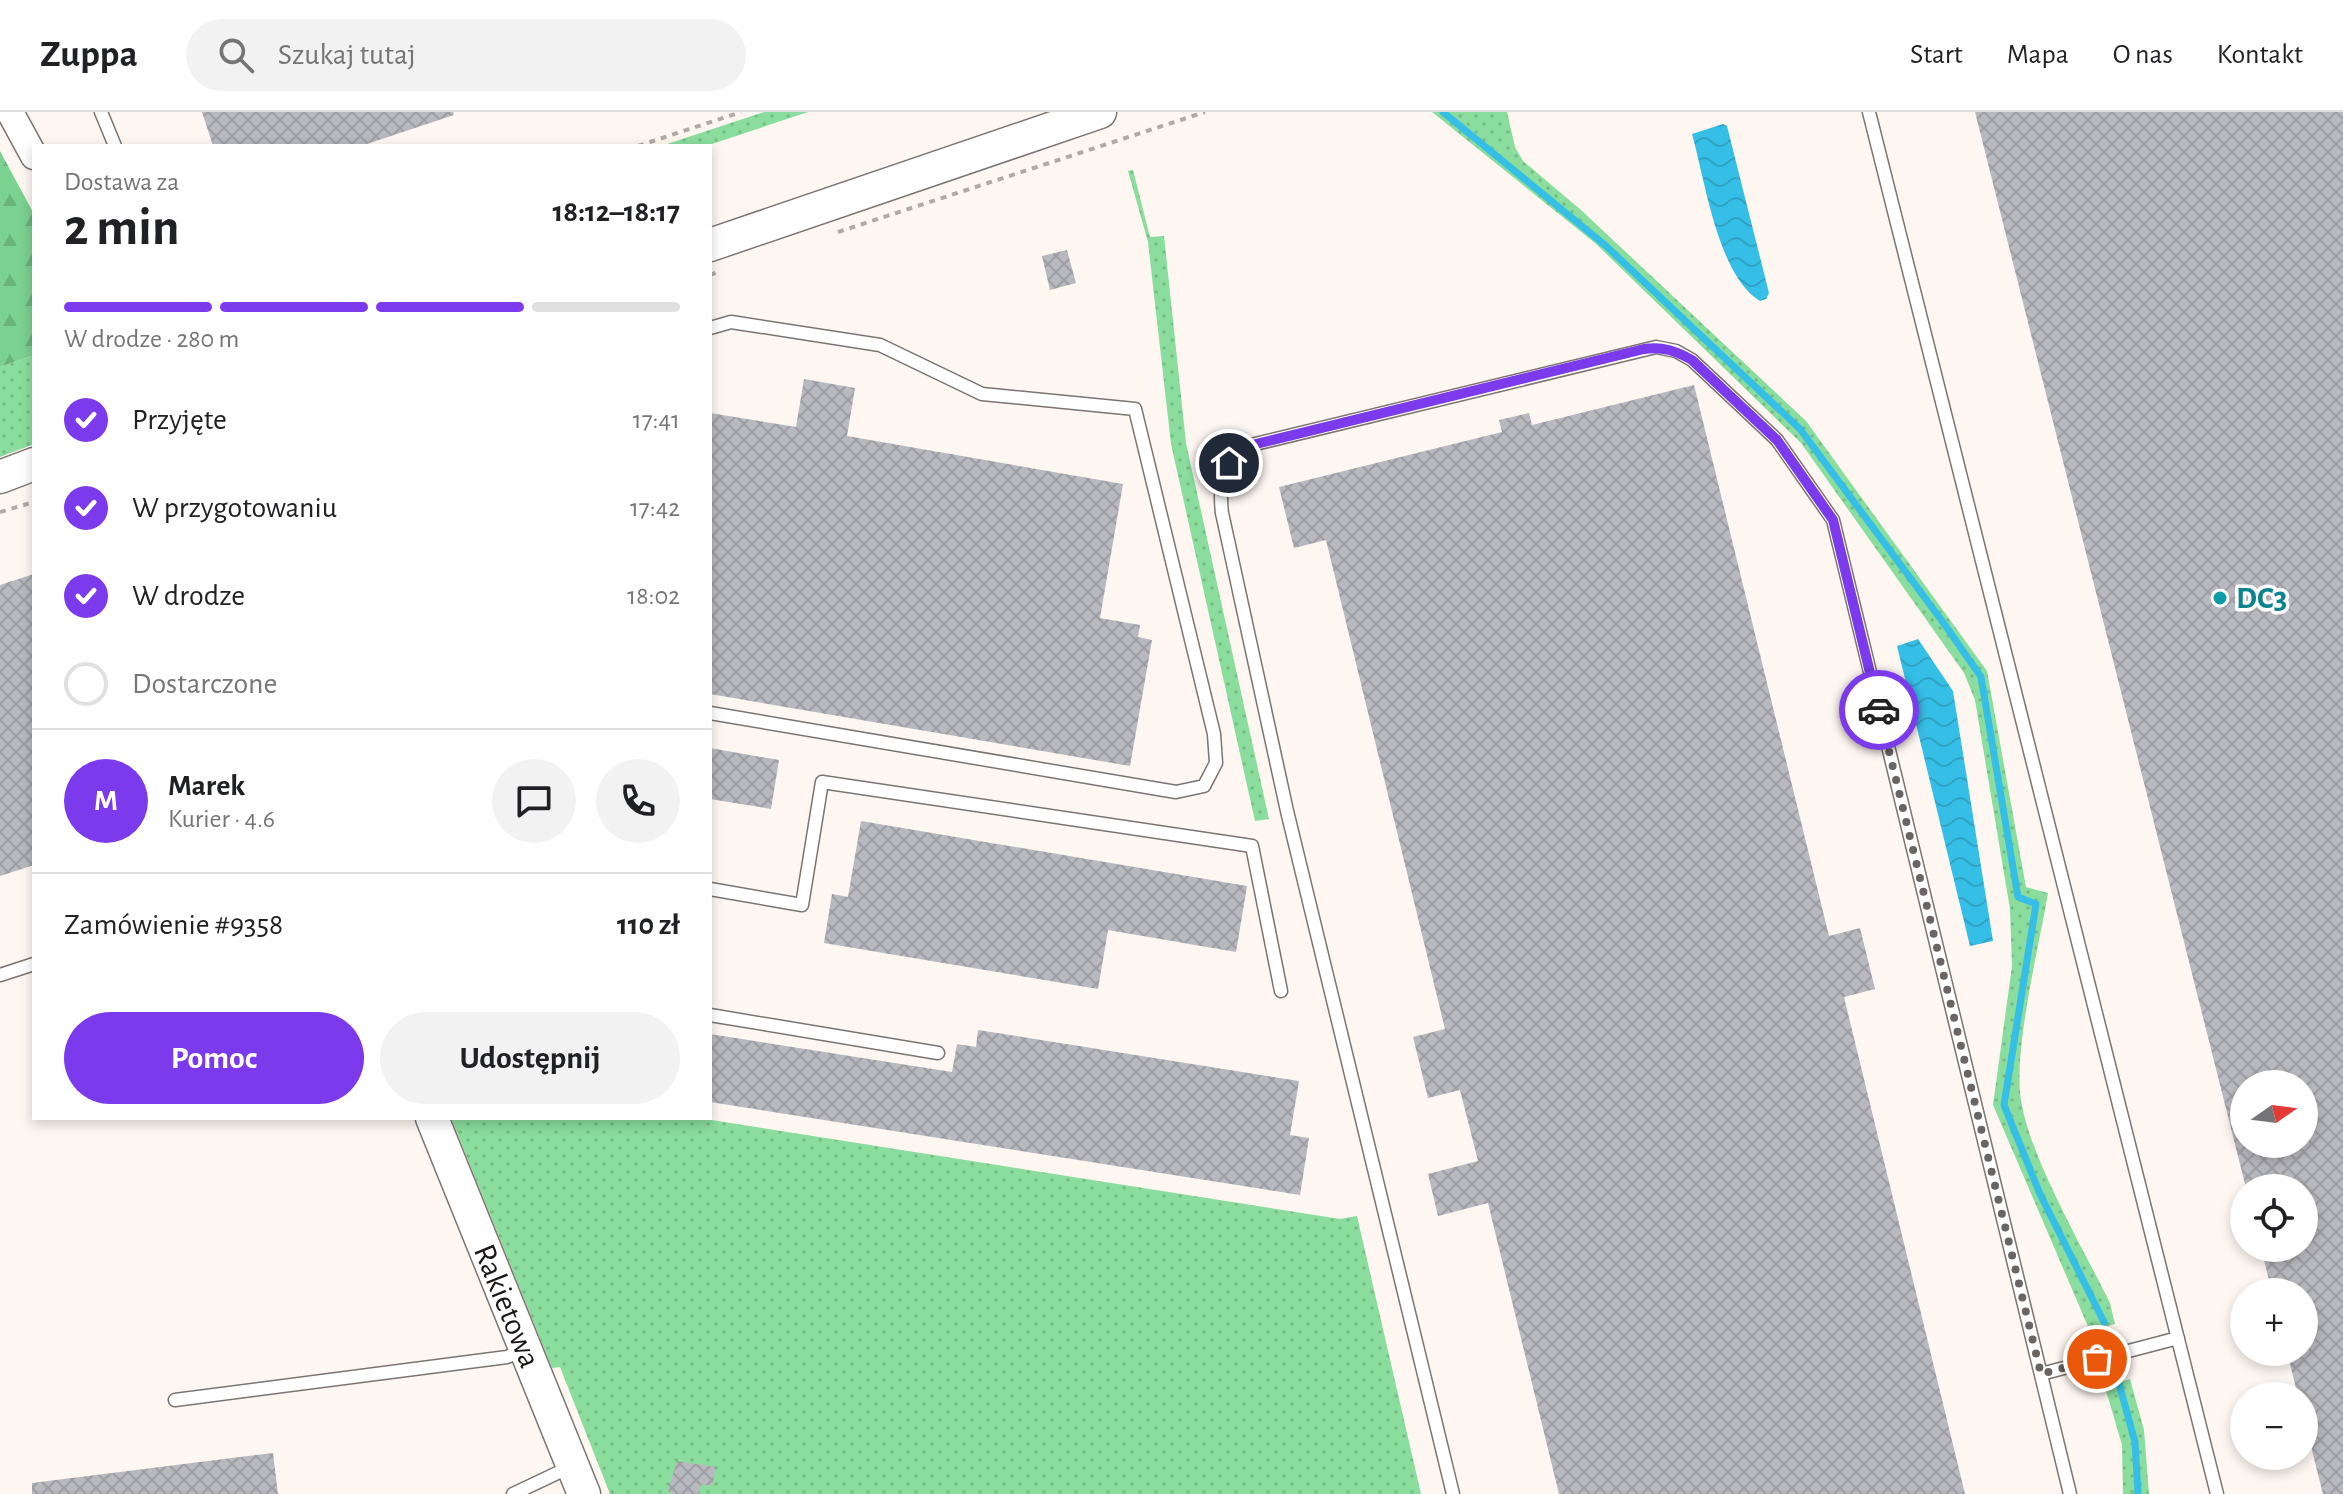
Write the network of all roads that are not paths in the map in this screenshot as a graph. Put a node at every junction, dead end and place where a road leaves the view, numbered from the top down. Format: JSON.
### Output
{"nodes":[{"id":1,"x":10,"y":112,"type":"edge"},
{"id":2,"x":101,"y":112,"type":"edge"},
{"id":3,"x":1100,"y":112,"type":"edge"},
{"id":4,"x":1869,"y":112,"type":"edge"},
{"id":5,"x":114,"y":144,"type":"edge"},
{"id":6,"x":32,"y":152,"type":"edge"},
{"id":7,"x":717,"y":258,"type":"edge"},
{"id":8,"x":712,"y":327,"type":"edge"},
{"id":9,"x":32,"y":465,"type":"edge"},
{"id":10,"x":0,"y":477,"type":"edge"},
{"id":11,"x":712,"y":713,"type":"edge"},
{"id":12,"x":712,"y":889,"type":"edge"},
{"id":13,"x":32,"y":965,"type":"edge"},
{"id":14,"x":0,"y":975,"type":"edge"},
{"id":15,"x":1281,"y":991,"type":"dead end"},
{"id":16,"x":712,"y":1015,"type":"edge"},
{"id":17,"x":938,"y":1053,"type":"dead end"},
{"id":18,"x":433,"y":1120,"type":"edge"},
{"id":19,"x":2178,"y":1338,"type":"junction"},
{"id":20,"x":524,"y":1350,"type":"junction"},
{"id":21,"x":2041,"y":1374,"type":"junction"},
{"id":22,"x":175,"y":1400,"type":"dead end"},
{"id":23,"x":579,"y":1480,"type":"edge"},
{"id":24,"x":513,"y":1494,"type":"edge"},
{"id":25,"x":1453,"y":1494,"type":"edge"},
{"id":26,"x":2070,"y":1494,"type":"edge"},
{"id":27,"x":2217,"y":1494,"type":"edge"}],
"edges":[{"from":1,"to":6,"type":"street"},
{"from":2,"to":5,"type":"lane"},
{"from":3,"to":7,"type":"street"},
{"from":4,"to":19,"type":"lane"},
{"from":8,"to":11,"type":"lane"},
{"from":9,"to":10,"type":"street"},
{"from":12,"to":15,"type":"lane"},
{"from":13,"to":14,"type":"lane"},
{"from":16,"to":17,"type":"lane"},
{"from":18,"to":20,"type":"street","name":"Rakietowa"},
{"from":19,"to":21,"type":"lane"},
{"from":19,"to":27,"type":"lane"},
{"from":20,"to":22,"type":"lane"},
{"from":20,"to":23,"type":"street","name":"Rakietowa"},
{"from":21,"to":25,"type":"lane"},
{"from":21,"to":26,"type":"lane"},
{"from":23,"to":24,"type":"lane"}]}
